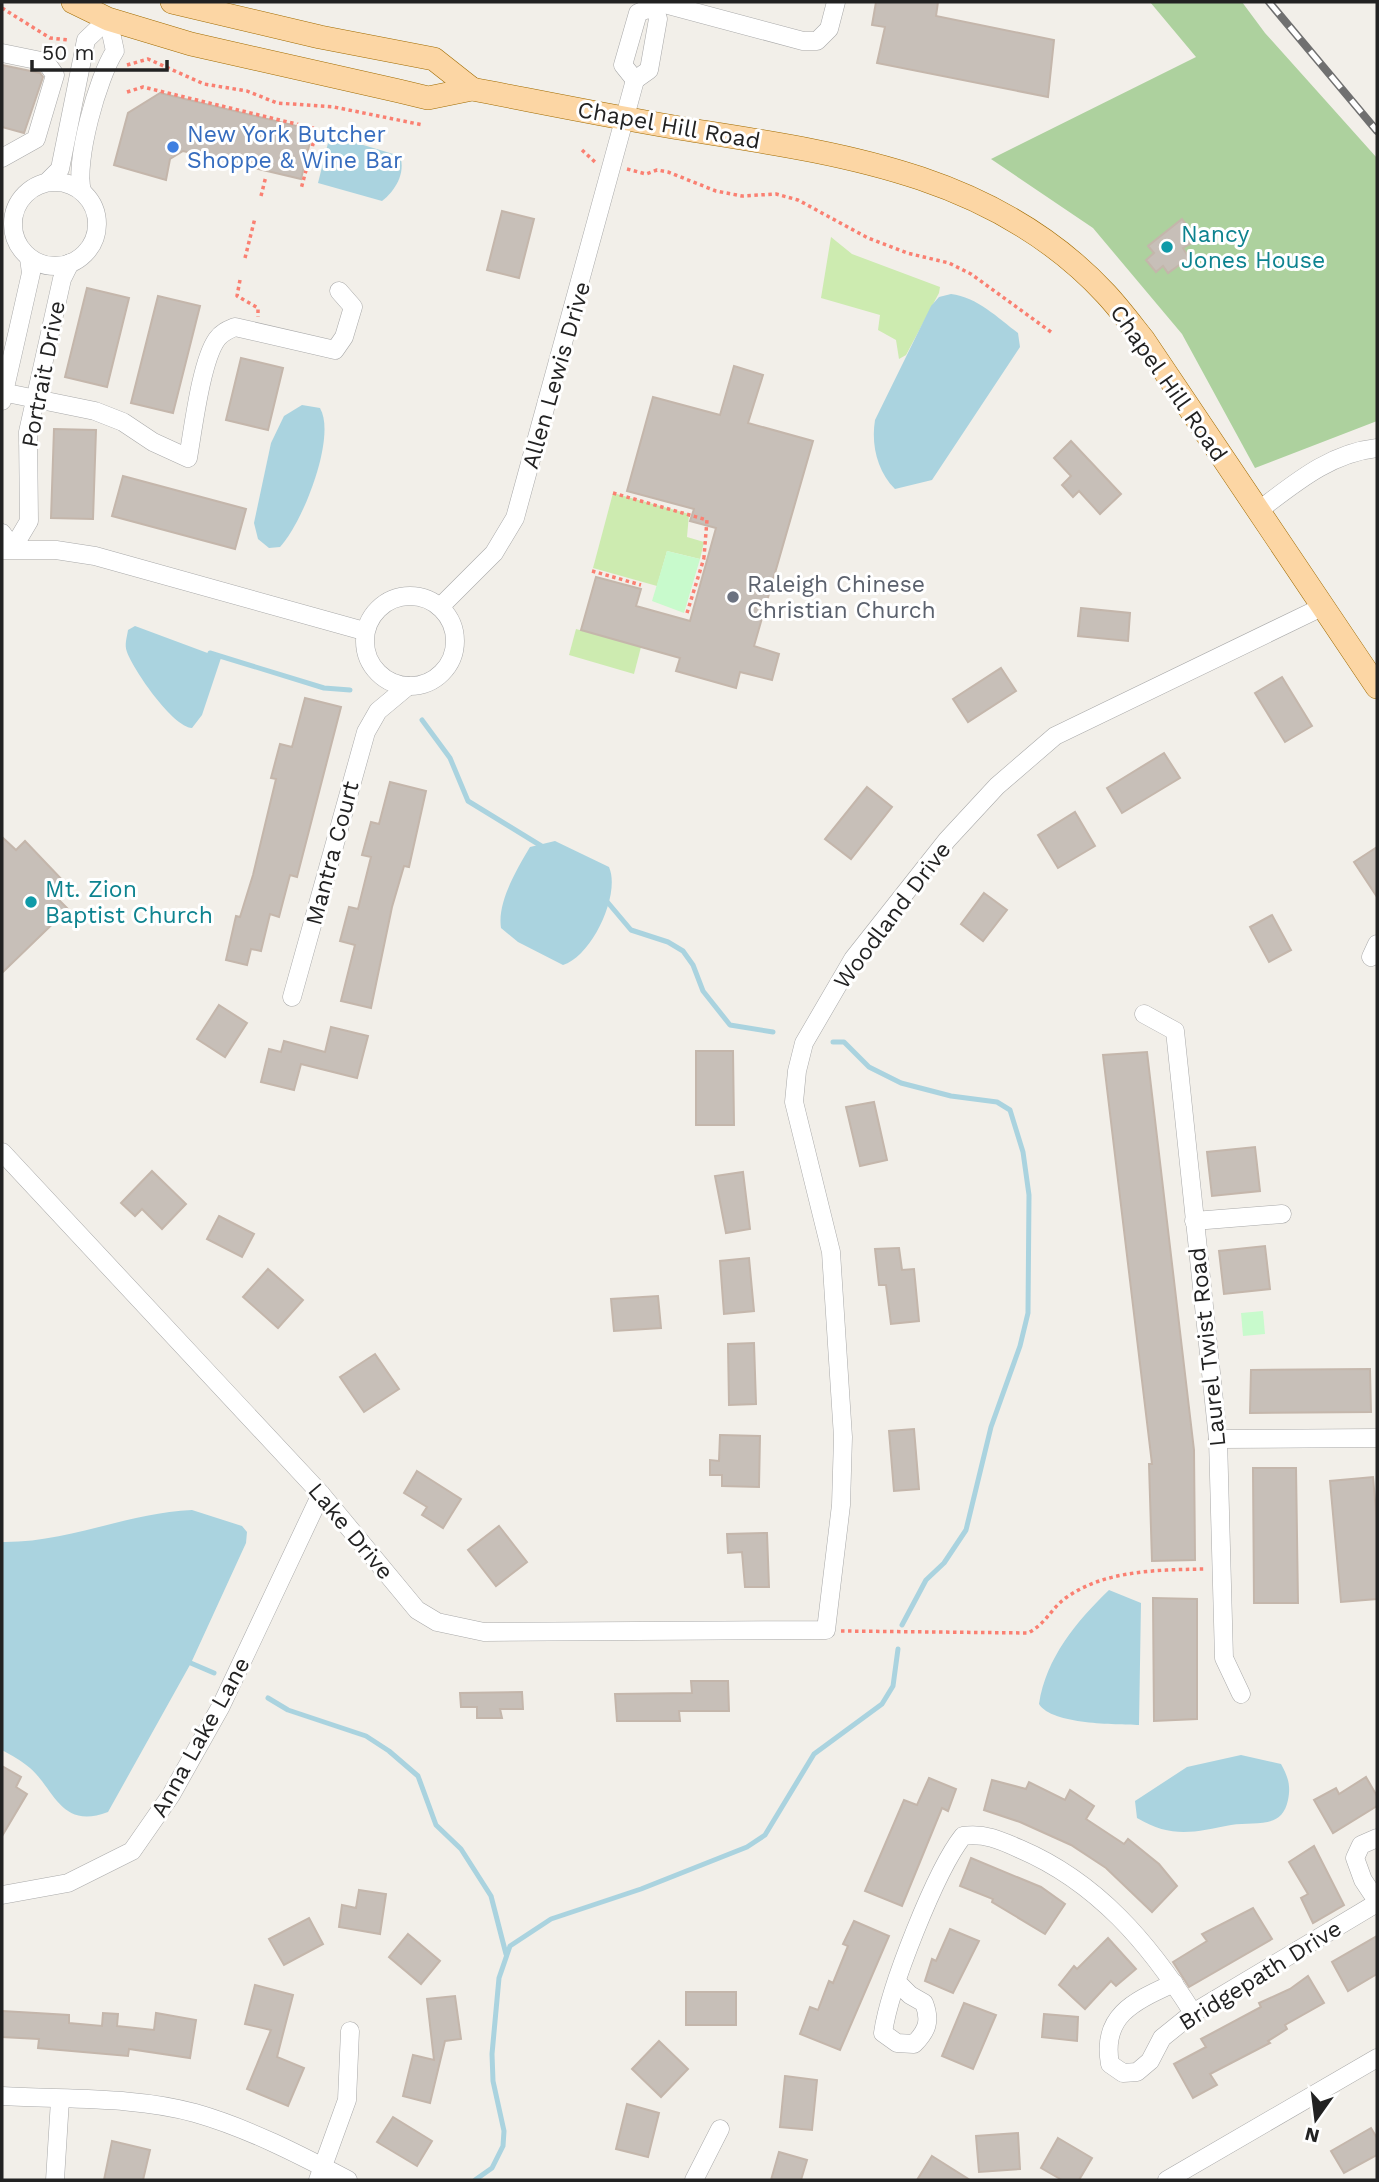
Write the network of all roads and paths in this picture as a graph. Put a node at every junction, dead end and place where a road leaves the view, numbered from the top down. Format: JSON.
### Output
{"nodes":[{"id":1,"x":73,"y":2,"type":"edge"},
{"id":2,"x":172,"y":2,"type":"edge"},
{"id":3,"x":835,"y":2,"type":"edge"},
{"id":4,"x":654,"y":3,"type":"edge"},
{"id":5,"x":2,"y":8,"type":"edge"},
{"id":6,"x":108,"y":19,"type":"junction"},
{"id":7,"x":70,"y":41,"type":"dead end"},
{"id":8,"x":2,"y":53,"type":"edge"},
{"id":9,"x":121,"y":61,"type":"dead end"},
{"id":10,"x":635,"y":80,"type":"junction"},
{"id":11,"x":472,"y":89,"type":"junction"},
{"id":12,"x":127,"y":92,"type":"dead end"},
{"id":13,"x":627,"y":119,"type":"junction"},
{"id":14,"x":423,"y":125,"type":"dead end"},
{"id":15,"x":582,"y":150,"type":"dead end"},
{"id":16,"x":2,"y":158,"type":"edge"},
{"id":17,"x":597,"y":162,"type":"dead end"},
{"id":18,"x":638,"y":171,"type":"dead end"},
{"id":19,"x":266,"y":176,"type":"dead end"},
{"id":20,"x":48,"y":181,"type":"junction"},
{"id":21,"x":301,"y":189,"type":"dead end"},
{"id":22,"x":82,"y":191,"type":"junction"},
{"id":23,"x":261,"y":196,"type":"dead end"},
{"id":24,"x":7,"y":216,"type":"edge"},
{"id":25,"x":255,"y":218,"type":"dead end"},
{"id":26,"x":29,"y":258,"type":"junction"},
{"id":27,"x":245,"y":258,"type":"dead end"},
{"id":28,"x":70,"y":263,"type":"junction"},
{"id":29,"x":240,"y":280,"type":"dead end"},
{"id":30,"x":339,"y":291,"type":"dead end"},
{"id":31,"x":256,"y":323,"type":"dead end"},
{"id":32,"x":1051,"y":332,"type":"dead end"},
{"id":33,"x":12,"y":396,"type":"edge"},
{"id":34,"x":1377,"y":448,"type":"edge"},
{"id":35,"x":614,"y":493,"type":"dead end"},
{"id":36,"x":1258,"y":511,"type":"junction"},
{"id":37,"x":709,"y":513,"type":"dead end"},
{"id":38,"x":707,"y":520,"type":"junction"},
{"id":39,"x":2,"y":533,"type":"edge"},
{"id":40,"x":7,"y":549,"type":"edge"},
{"id":41,"x":592,"y":571,"type":"dead end"},
{"id":42,"x":641,"y":585,"type":"dead end"},
{"id":43,"x":440,"y":607,"type":"junction"},
{"id":44,"x":1322,"y":607,"type":"junction"},
{"id":45,"x":687,"y":613,"type":"dead end"},
{"id":46,"x":364,"y":631,"type":"junction"},
{"id":47,"x":380,"y":674,"type":"junction"},
{"id":48,"x":408,"y":686,"type":"junction"},
{"id":49,"x":1377,"y":687,"type":"edge"},
{"id":50,"x":378,"y":711,"type":"junction"},
{"id":51,"x":292,"y":998,"type":"dead end"},
{"id":52,"x":1144,"y":1014,"type":"dead end"},
{"id":53,"x":2,"y":1152,"type":"edge"},
{"id":54,"x":1282,"y":1214,"type":"dead end"},
{"id":55,"x":1194,"y":1221,"type":"junction"},
{"id":56,"x":1218,"y":1438,"type":"junction"},
{"id":57,"x":1377,"y":1438,"type":"edge"},
{"id":58,"x":321,"y":1494,"type":"junction"},
{"id":59,"x":1222,"y":1569,"type":"junction"},
{"id":60,"x":826,"y":1630,"type":"junction"},
{"id":61,"x":1241,"y":1695,"type":"dead end"},
{"id":62,"x":1377,"y":1838,"type":"edge"},
{"id":63,"x":2,"y":1895,"type":"edge"},
{"id":64,"x":1377,"y":1902,"type":"edge"},
{"id":65,"x":897,"y":1982,"type":"dead end"},
{"id":66,"x":1174,"y":1983,"type":"junction"},
{"id":67,"x":1193,"y":2013,"type":"junction"},
{"id":68,"x":350,"y":2031,"type":"dead end"},
{"id":69,"x":1377,"y":2058,"type":"edge"},
{"id":70,"x":2,"y":2096,"type":"edge"},
{"id":71,"x":60,"y":2100,"type":"junction"},
{"id":72,"x":720,"y":2129,"type":"dead end"},
{"id":73,"x":321,"y":2174,"type":"edge"},
{"id":74,"x":55,"y":2180,"type":"edge"},
{"id":75,"x":348,"y":2180,"type":"edge"},
{"id":76,"x":694,"y":2180,"type":"edge"},
{"id":77,"x":1167,"y":2180,"type":"edge"}],
"edges":[{"from":1,"to":6,"type":"main road","name":"Chapel Hill Road"},
{"from":2,"to":11,"type":"main road","name":"Chapel Hill Road"},
{"from":3,"to":4,"type":"street"},
{"from":4,"to":10,"type":"street"},
{"from":4,"to":10,"type":"street"},
{"from":5,"to":7,"type":"path"},
{"from":6,"to":11,"type":"main road","name":"Chapel Hill Road"},
{"from":6,"to":20,"type":"street"},
{"from":6,"to":22,"type":"street","name":"Portrait Drive"},
{"from":8,"to":16,"type":"street"},
{"from":9,"to":14,"type":"path"},
{"from":10,"to":13,"type":"street","name":"Allen Lewis Drive"},
{"from":11,"to":13,"type":"main road","name":"Chapel Hill Road"},
{"from":12,"to":21,"type":"path"},
{"from":13,"to":36,"type":"main road","name":"Chapel Hill Road"},
{"from":13,"to":43,"type":"street","name":"Allen Lewis Drive"},
{"from":15,"to":17,"type":"path"},
{"from":18,"to":32,"type":"path"},
{"from":19,"to":23,"type":"path"},
{"from":20,"to":22,"type":"street"},
{"from":20,"to":24,"type":"street"},
{"from":22,"to":28,"type":"street","name":"Portrait Drive"},
{"from":24,"to":26,"type":"street"},
{"from":25,"to":27,"type":"path"},
{"from":26,"to":28,"type":"street","name":"Portrait Drive"},
{"from":26,"to":33,"type":"street","name":"Portrait Drive"},
{"from":28,"to":33,"type":"street","name":"Portrait Drive"},
{"from":29,"to":31,"type":"path"},
{"from":30,"to":33,"type":"street"},
{"from":33,"to":40,"type":"street","name":"Portrait Drive"},
{"from":34,"to":36,"type":"street"},
{"from":35,"to":38,"type":"path"},
{"from":36,"to":44,"type":"main road","name":"Chapel Hill Road"},
{"from":37,"to":38,"type":"path"},
{"from":38,"to":45,"type":"path"},
{"from":39,"to":40,"type":"street"},
{"from":40,"to":46,"type":"street"},
{"from":41,"to":42,"type":"path"},
{"from":43,"to":46,"type":"street"},
{"from":43,"to":48,"type":"street"},
{"from":44,"to":49,"type":"main road","name":"Chapel Hill Road"},
{"from":44,"to":60,"type":"street","name":"Woodland Drive"},
{"from":46,"to":47,"type":"street"},
{"from":47,"to":48,"type":"street"},
{"from":47,"to":50,"type":"street","name":"Mantra Court"},
{"from":48,"to":50,"type":"street","name":"Mantra Court"},
{"from":50,"to":51,"type":"street","name":"Mantra Court"},
{"from":52,"to":55,"type":"street","name":"Laurel Twist Road"},
{"from":53,"to":58,"type":"street","name":"Lake Drive"},
{"from":54,"to":55,"type":"street"},
{"from":55,"to":56,"type":"street","name":"Laurel Twist Road"},
{"from":56,"to":57,"type":"street"},
{"from":56,"to":59,"type":"street","name":"Laurel Twist Road"},
{"from":58,"to":60,"type":"street","name":"Lake Drive"},
{"from":58,"to":63,"type":"street","name":"Anna Lake Lane"},
{"from":59,"to":60,"type":"path"},
{"from":59,"to":61,"type":"street","name":"Laurel Twist Road"},
{"from":62,"to":64,"type":"street"},
{"from":64,"to":67,"type":"street","name":"Bridgepath Drive"},
{"from":65,"to":66,"type":"street"},
{"from":66,"to":67,"type":"street"},
{"from":66,"to":67,"type":"street","name":"Bridgepath Drive"},
{"from":68,"to":73,"type":"street"},
{"from":69,"to":77,"type":"street"},
{"from":70,"to":71,"type":"street"},
{"from":71,"to":73,"type":"street"},
{"from":71,"to":74,"type":"street"},
{"from":72,"to":76,"type":"street"},
{"from":73,"to":75,"type":"street"}]}
